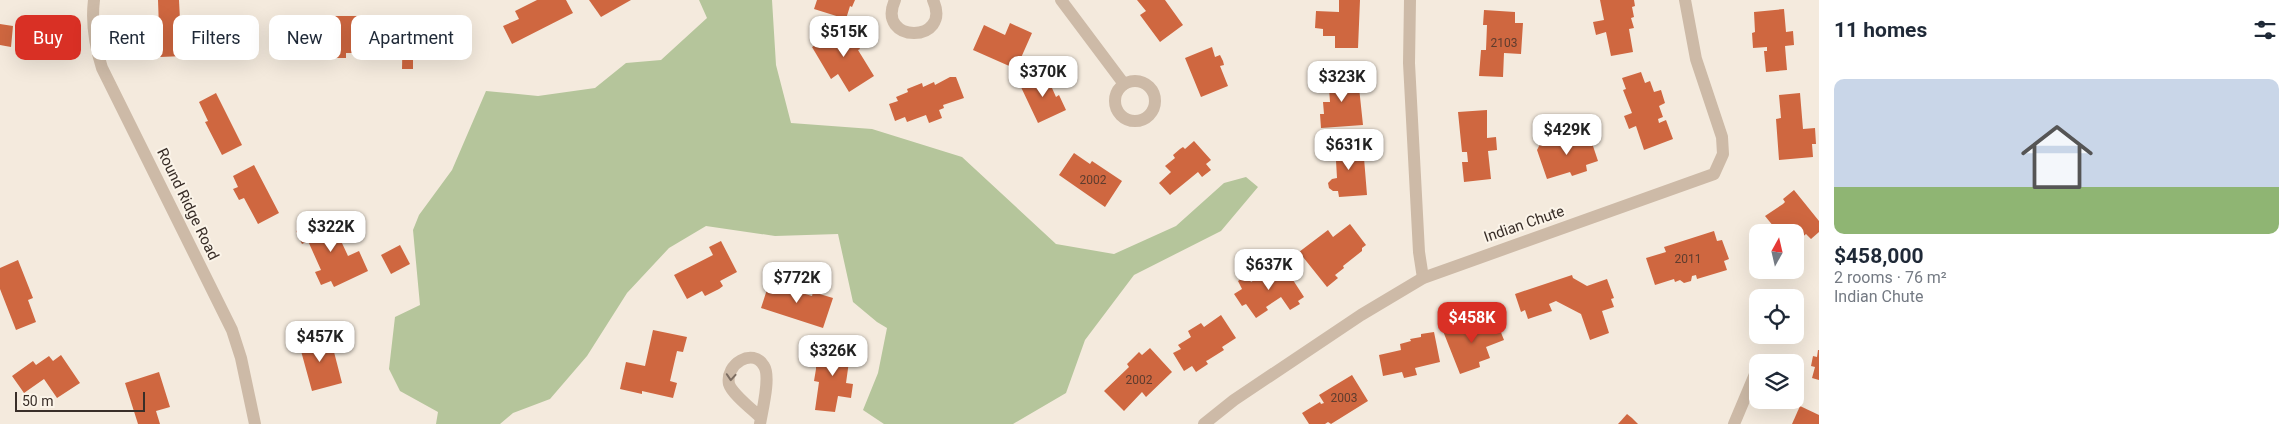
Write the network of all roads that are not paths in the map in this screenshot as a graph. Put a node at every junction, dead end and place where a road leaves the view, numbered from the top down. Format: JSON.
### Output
{"nodes":[{"id":1,"x":94,"y":0,"type":"edge"},
{"id":2,"x":895,"y":0,"type":"edge"},
{"id":3,"x":933,"y":0,"type":"edge"},
{"id":4,"x":1061,"y":0,"type":"edge"},
{"id":5,"x":1410,"y":0,"type":"edge"},
{"id":6,"x":1685,"y":0,"type":"edge"},
{"id":7,"x":1124,"y":84,"type":"dead end"},
{"id":8,"x":1423,"y":278,"type":"junction"},
{"id":9,"x":1749,"y":387,"type":"edge"},
{"id":10,"x":255,"y":424,"type":"edge"},
{"id":11,"x":1204,"y":424,"type":"edge"},
{"id":12,"x":1734,"y":424,"type":"edge"}],
"edges":[{"from":1,"to":10,"type":"street","name":"Round Ridge Road"},
{"from":2,"to":3,"type":"street","one_way":true},
{"from":4,"to":7,"type":"street"},
{"from":5,"to":8,"type":"street"},
{"from":6,"to":8,"type":"street","name":"Indian Chute"},
{"from":8,"to":11,"type":"street","name":"Indian Chute"},
{"from":9,"to":12,"type":"street"}]}
